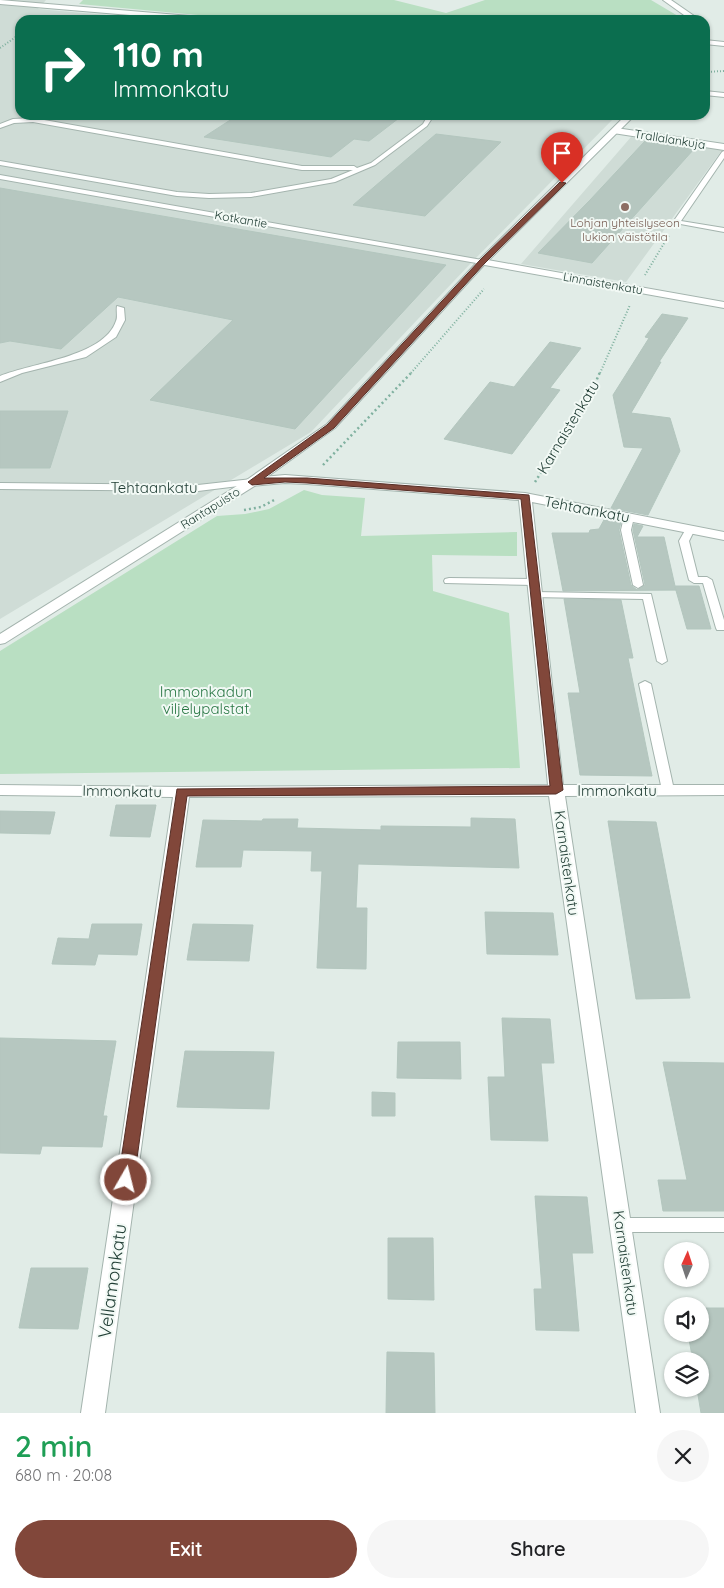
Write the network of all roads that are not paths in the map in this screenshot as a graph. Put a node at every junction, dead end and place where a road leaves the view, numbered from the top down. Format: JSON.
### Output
{"nodes":[{"id":1,"x":666,"y":0,"type":"edge"},
{"id":2,"x":0,"y":2,"type":"edge"},
{"id":3,"x":155,"y":15,"type":"edge"},
{"id":4,"x":688,"y":15,"type":"edge"},
{"id":5,"x":710,"y":43,"type":"edge"},
{"id":6,"x":724,"y":44,"type":"edge"},
{"id":7,"x":710,"y":94,"type":"edge"},
{"id":8,"x":724,"y":96,"type":"edge"},
{"id":9,"x":428,"y":120,"type":"edge"},
{"id":10,"x":626,"y":120,"type":"edge"},
{"id":11,"x":0,"y":126,"type":"edge"},
{"id":12,"x":616,"y":131,"type":"junction"},
{"id":13,"x":724,"y":147,"type":"edge"},
{"id":14,"x":724,"y":153,"type":"edge"},
{"id":15,"x":0,"y":162,"type":"edge"},
{"id":16,"x":372,"y":164,"type":"junction"},
{"id":17,"x":0,"y":177,"type":"edge"},
{"id":18,"x":724,"y":230,"type":"edge"},
{"id":19,"x":482,"y":262,"type":"junction"},
{"id":20,"x":724,"y":305,"type":"edge"},
{"id":21,"x":120,"y":308,"type":"dead end"},
{"id":22,"x":0,"y":378,"type":"edge"},
{"id":23,"x":252,"y":482,"type":"junction"},
{"id":24,"x":0,"y":486,"type":"edge"},
{"id":25,"x":526,"y":497,"type":"junction"},
{"id":26,"x":629,"y":517,"type":"junction"},
{"id":27,"x":690,"y":529,"type":"junction"},
{"id":28,"x":724,"y":536,"type":"edge"},
{"id":29,"x":448,"y":581,"type":"dead end"},
{"id":30,"x":638,"y":585,"type":"dead end"},
{"id":31,"x":535,"y":589,"type":"junction"},
{"id":32,"x":721,"y":628,"type":"dead end"},
{"id":33,"x":0,"y":640,"type":"edge"},
{"id":34,"x":662,"y":661,"type":"dead end"},
{"id":35,"x":644,"y":684,"type":"dead end"},
{"id":36,"x":0,"y":790,"type":"edge"},
{"id":37,"x":556,"y":790,"type":"junction"},
{"id":38,"x":668,"y":790,"type":"junction"},
{"id":39,"x":724,"y":790,"type":"edge"},
{"id":40,"x":182,"y":792,"type":"junction"},
{"id":41,"x":620,"y":1225,"type":"junction"},
{"id":42,"x":724,"y":1225,"type":"edge"},
{"id":43,"x":93,"y":1413,"type":"edge"},
{"id":44,"x":648,"y":1413,"type":"edge"}],
"edges":[{"from":1,"to":4,"type":"street"},
{"from":2,"to":3,"type":"street"},
{"from":5,"to":6,"type":"street"},
{"from":7,"to":8,"type":"lane"},
{"from":9,"to":16,"type":"lane"},
{"from":10,"to":12,"type":"street","name":"Rantapuisto"},
{"from":11,"to":16,"type":"lane"},
{"from":12,"to":13,"type":"street","name":"Trallalankuja"},
{"from":12,"to":19,"type":"street","name":"Rantapuisto"},
{"from":14,"to":18,"type":"lane"},
{"from":15,"to":16,"type":"lane"},
{"from":17,"to":19,"type":"lane","name":"Kotkantie"},
{"from":19,"to":20,"type":"street","name":"Linnaistenkatu"},
{"from":19,"to":23,"type":"street","name":"Rantapuisto"},
{"from":21,"to":22,"type":"lane"},
{"from":23,"to":24,"type":"lane","name":"Tehtaankatu"},
{"from":23,"to":25,"type":"street","name":"Tehtaankatu"},
{"from":23,"to":33,"type":"street","name":"Rantapuisto"},
{"from":25,"to":26,"type":"street","name":"Tehtaankatu"},
{"from":25,"to":31,"type":"street","name":"Karnaistenkatu"},
{"from":26,"to":27,"type":"street","name":"Tehtaankatu"},
{"from":26,"to":30,"type":"lane"},
{"from":27,"to":28,"type":"street","name":"Tehtaankatu"},
{"from":27,"to":32,"type":"lane"},
{"from":29,"to":31,"type":"lane"},
{"from":31,"to":34,"type":"lane"},
{"from":31,"to":37,"type":"street","name":"Karnaistenkatu"},
{"from":35,"to":38,"type":"lane"},
{"from":36,"to":40,"type":"street","name":"Immonkatu"},
{"from":37,"to":38,"type":"street","name":"Immonkatu"},
{"from":37,"to":40,"type":"street","name":"Immonkatu"},
{"from":37,"to":41,"type":"street","name":"Karnaistenkatu"},
{"from":38,"to":39,"type":"street","name":"Immonkatu"},
{"from":40,"to":43,"type":"street","name":"Vellamonkatu"},
{"from":41,"to":42,"type":"lane"},
{"from":41,"to":44,"type":"street","name":"Karnaistenkatu"}]}
